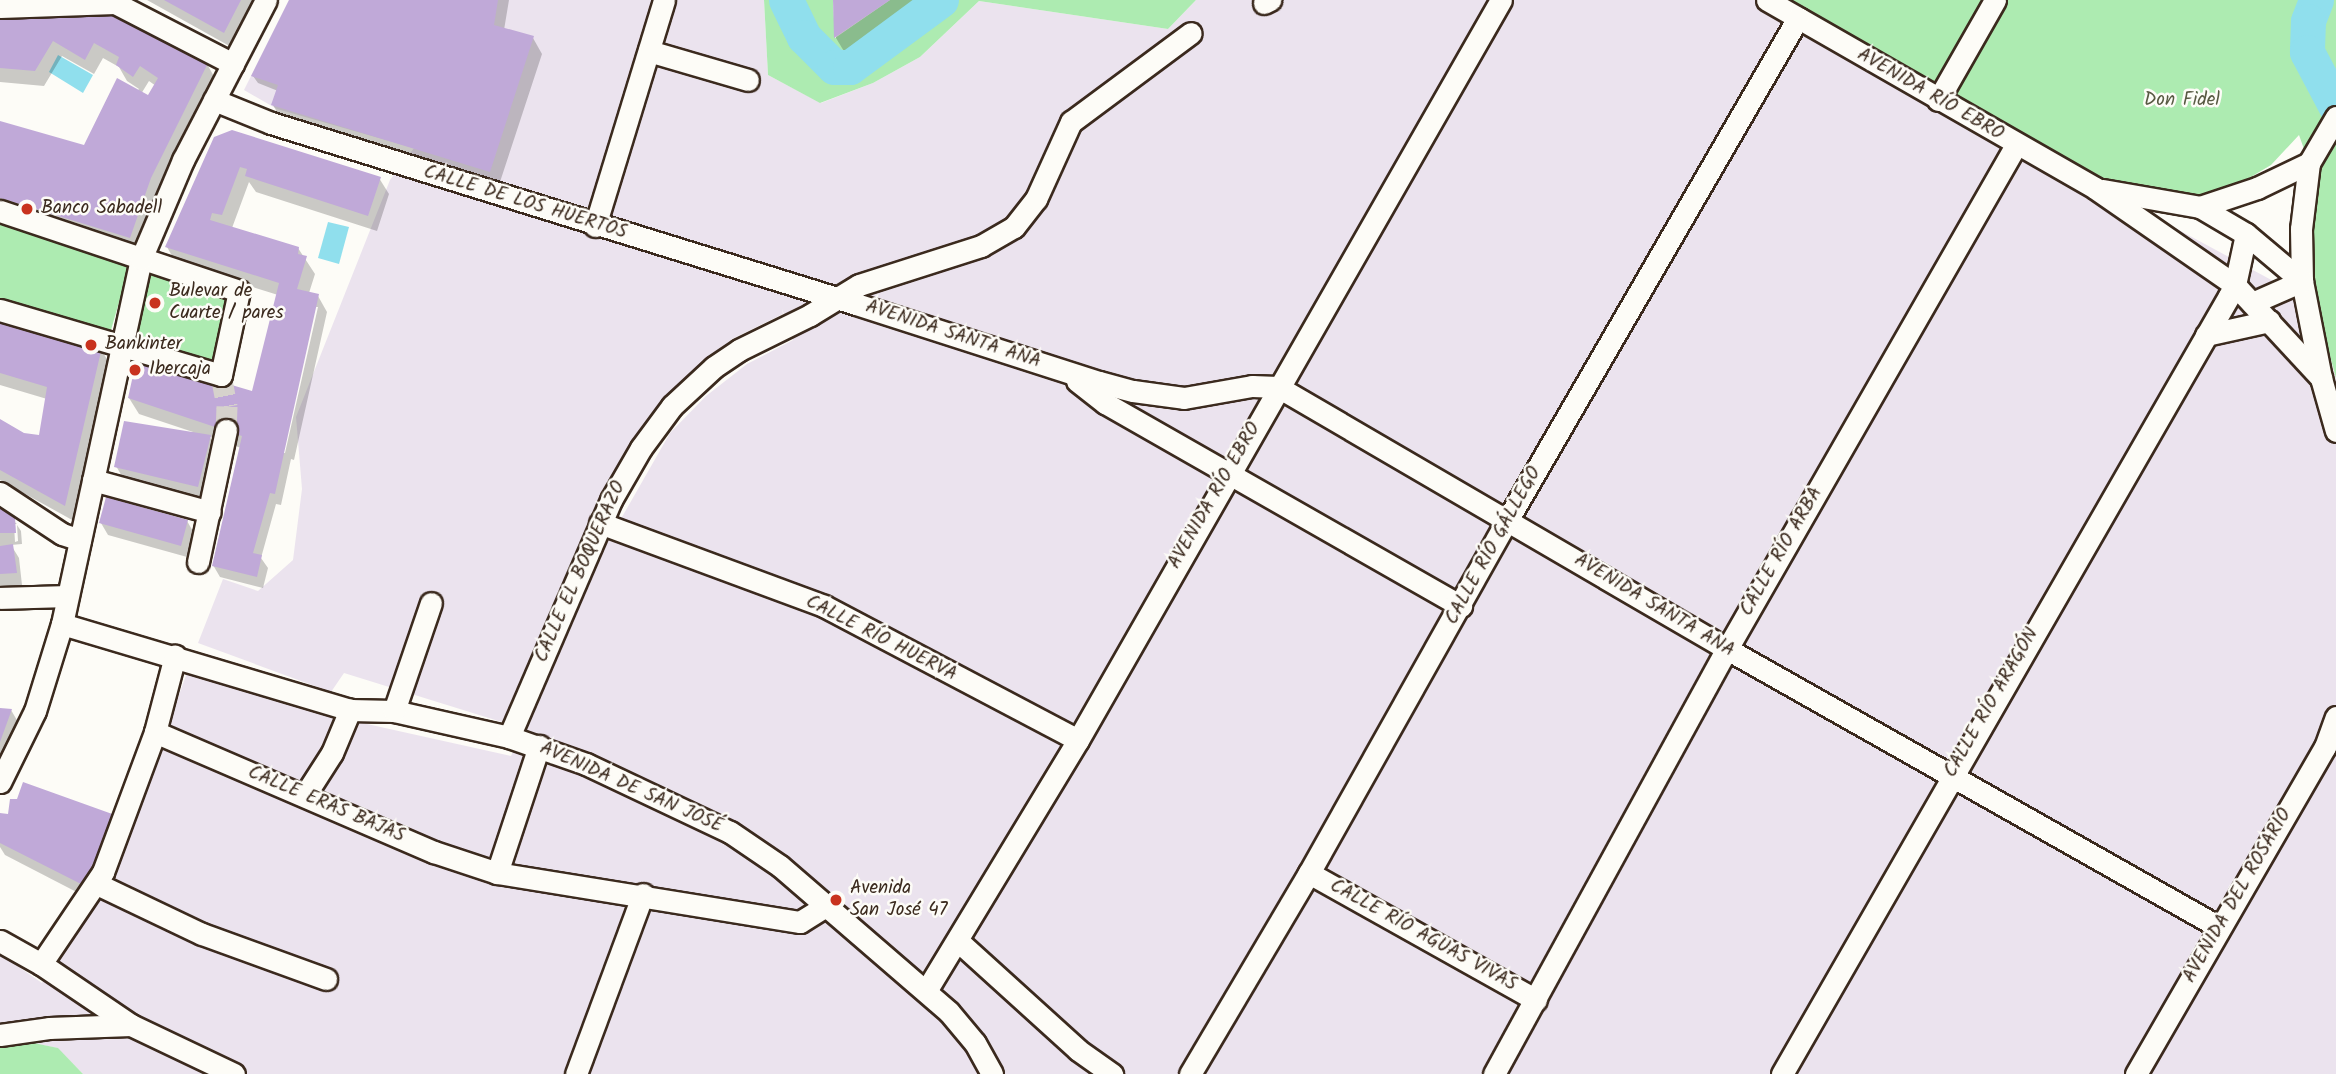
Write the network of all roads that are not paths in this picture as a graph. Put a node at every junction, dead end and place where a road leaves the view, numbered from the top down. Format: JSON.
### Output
{"nodes":[{"id":1,"x":266,"y":0,"type":"edge"},
{"id":2,"x":664,"y":0,"type":"edge"},
{"id":3,"x":1501,"y":0,"type":"edge"},
{"id":4,"x":1767,"y":0,"type":"edge"},
{"id":5,"x":1995,"y":0,"type":"edge"},
{"id":6,"x":0,"y":7,"type":"edge"},
{"id":7,"x":1798,"y":18,"type":"junction"},
{"id":8,"x":1191,"y":33,"type":"dead end"},
{"id":9,"x":649,"y":51,"type":"junction"},
{"id":10,"x":233,"y":64,"type":"junction"},
{"id":11,"x":748,"y":80,"type":"dead end"},
{"id":12,"x":214,"y":100,"type":"junction"},
{"id":13,"x":1938,"y":100,"type":"junction"},
{"id":14,"x":2336,"y":117,"type":"edge"},
{"id":15,"x":2016,"y":145,"type":"junction"},
{"id":16,"x":2309,"y":163,"type":"junction"},
{"id":17,"x":2095,"y":188,"type":"junction"},
{"id":18,"x":2200,"y":207,"type":"junction"},
{"id":19,"x":0,"y":211,"type":"edge"},
{"id":20,"x":595,"y":226,"type":"junction"},
{"id":21,"x":2246,"y":234,"type":"junction"},
{"id":22,"x":141,"y":259,"type":"junction"},
{"id":23,"x":2302,"y":281,"type":"junction"},
{"id":24,"x":2235,"y":285,"type":"junction"},
{"id":25,"x":838,"y":298,"type":"junction"},
{"id":26,"x":2252,"y":303,"type":"junction"},
{"id":27,"x":0,"y":310,"type":"edge"},
{"id":28,"x":2269,"y":321,"type":"junction"},
{"id":29,"x":2206,"y":335,"type":"junction"},
{"id":30,"x":122,"y":344,"type":"junction"},
{"id":31,"x":1067,"y":374,"type":"junction"},
{"id":32,"x":2321,"y":378,"type":"junction"},
{"id":33,"x":1278,"y":387,"type":"junction"},
{"id":34,"x":226,"y":430,"type":"tunnel mouth"},
{"id":35,"x":2336,"y":431,"type":"edge"},
{"id":36,"x":1227,"y":473,"type":"junction"},
{"id":37,"x":93,"y":480,"type":"junction"},
{"id":38,"x":0,"y":494,"type":"edge"},
{"id":39,"x":210,"y":512,"type":"junction"},
{"id":40,"x":1508,"y":519,"type":"junction"},
{"id":41,"x":600,"y":523,"type":"junction"},
{"id":42,"x":80,"y":540,"type":"junction"},
{"id":43,"x":198,"y":562,"type":"dead end"},
{"id":44,"x":67,"y":596,"type":"junction"},
{"id":45,"x":0,"y":598,"type":"edge"},
{"id":46,"x":431,"y":603,"type":"dead end"},
{"id":47,"x":1461,"y":606,"type":"junction"},
{"id":48,"x":62,"y":624,"type":"junction"},
{"id":49,"x":1727,"y":649,"type":"junction"},
{"id":50,"x":175,"y":656,"type":"junction"},
{"id":51,"x":350,"y":710,"type":"junction"},
{"id":52,"x":394,"y":711,"type":"junction"},
{"id":53,"x":2336,"y":717,"type":"edge"},
{"id":54,"x":155,"y":732,"type":"junction"},
{"id":55,"x":509,"y":737,"type":"junction"},
{"id":56,"x":1077,"y":740,"type":"junction"},
{"id":57,"x":539,"y":746,"type":"junction"},
{"id":58,"x":1951,"y":775,"type":"junction"},
{"id":59,"x":0,"y":782,"type":"edge"},
{"id":60,"x":305,"y":795,"type":"junction"},
{"id":61,"x":497,"y":873,"type":"junction"},
{"id":62,"x":1309,"y":873,"type":"junction"},
{"id":63,"x":97,"y":884,"type":"junction"},
{"id":64,"x":643,"y":894,"type":"junction"},
{"id":65,"x":827,"y":905,"type":"junction"},
{"id":66,"x":2220,"y":927,"type":"junction"},
{"id":67,"x":958,"y":941,"type":"junction"},
{"id":68,"x":0,"y":942,"type":"edge"},
{"id":69,"x":40,"y":964,"type":"junction"},
{"id":70,"x":326,"y":979,"type":"dead end"},
{"id":71,"x":926,"y":991,"type":"junction"},
{"id":72,"x":1536,"y":1000,"type":"junction"},
{"id":73,"x":131,"y":1025,"type":"junction"},
{"id":74,"x":0,"y":1035,"type":"edge"},
{"id":75,"x":234,"y":1074,"type":"edge"},
{"id":76,"x":576,"y":1074,"type":"edge"},
{"id":77,"x":992,"y":1074,"type":"edge"},
{"id":78,"x":1112,"y":1074,"type":"edge"},
{"id":79,"x":1190,"y":1074,"type":"edge"},
{"id":80,"x":1494,"y":1074,"type":"edge"},
{"id":81,"x":1782,"y":1074,"type":"edge"},
{"id":82,"x":2136,"y":1074,"type":"edge"}],
"edges":[{"from":1,"to":10,"type":"street"},
{"from":2,"to":9,"type":"street"},
{"from":3,"to":33,"type":"street","name":"AVENIDA RÍO EBRO"},
{"from":4,"to":7,"type":"street","name":"AVENIDA RÍO EBRO"},
{"from":5,"to":13,"type":"street"},
{"from":6,"to":10,"type":"street"},
{"from":7,"to":13,"type":"street","name":"AVENIDA RÍO EBRO"},
{"from":7,"to":40,"type":"street","name":"CALLE RÍO GÁLLEGO"},
{"from":8,"to":25,"type":"street","name":"CALLE EL BOQUERAZO"},
{"from":9,"to":11,"type":"street"},
{"from":9,"to":20,"type":"street"},
{"from":10,"to":12,"type":"street"},
{"from":12,"to":20,"type":"street","name":"CALLE DE LOS HUERTOS"},
{"from":12,"to":22,"type":"street"},
{"from":13,"to":15,"type":"street","name":"AVENIDA RÍO EBRO"},
{"from":14,"to":16,"type":"street"},
{"from":15,"to":17,"type":"street","name":"AVENIDA RÍO EBRO"},
{"from":15,"to":49,"type":"street","name":"CALLE RÍO ARBA"},
{"from":16,"to":18,"type":"street","name":"AVENIDA RÍO EBRO"},
{"from":16,"to":23,"type":"street"},
{"from":17,"to":18,"type":"street","name":"AVENIDA RÍO EBRO"},
{"from":17,"to":24,"type":"street","name":"AVENIDA RÍO EBRO"},
{"from":18,"to":21,"type":"street","name":"AVENIDA RÍO EBRO"},
{"from":19,"to":22,"type":"street"},
{"from":20,"to":25,"type":"street","name":"CALLE DE LOS HUERTOS"},
{"from":21,"to":23,"type":"street","name":"AVENIDA RÍO EBRO"},
{"from":21,"to":24,"type":"street","name":"CALLE RÍO ARAGÓN"},
{"from":22,"to":30,"type":"street"},
{"from":22,"to":30,"type":"street"},
{"from":23,"to":26,"type":"street"},
{"from":23,"to":32,"type":"street"},
{"from":24,"to":26,"type":"street","name":"AVENIDA RÍO EBRO"},
{"from":24,"to":29,"type":"street","name":"CALLE RÍO ARAGÓN"},
{"from":25,"to":31,"type":"street","name":"AVENIDA SANTA ANA"},
{"from":25,"to":41,"type":"street","name":"CALLE EL BOQUERAZO"},
{"from":26,"to":28,"type":"street","name":"AVENIDA RÍO EBRO"},
{"from":27,"to":30,"type":"street"},
{"from":28,"to":29,"type":"street"},
{"from":28,"to":32,"type":"street","name":"AVENIDA RÍO EBRO"},
{"from":29,"to":58,"type":"street","name":"CALLE RÍO ARAGÓN"},
{"from":30,"to":37,"type":"street"},
{"from":31,"to":33,"type":"street","name":"AVENIDA SANTA ANA"},
{"from":31,"to":36,"type":"street","name":"AVENIDA SANTA ANA"},
{"from":32,"to":35,"type":"street"},
{"from":33,"to":36,"type":"street","name":"AVENIDA RÍO EBRO"},
{"from":33,"to":40,"type":"street","name":"AVENIDA SANTA ANA"},
{"from":34,"to":39,"type":"street"},
{"from":36,"to":47,"type":"street","name":"AVENIDA SANTA ANA"},
{"from":36,"to":56,"type":"street","name":"AVENIDA RÍO EBRO"},
{"from":37,"to":39,"type":"street"},
{"from":37,"to":42,"type":"street"},
{"from":38,"to":42,"type":"street"},
{"from":39,"to":43,"type":"street"},
{"from":40,"to":47,"type":"street","name":"CALLE RÍO GÁLLEGO"},
{"from":40,"to":49,"type":"street","name":"AVENIDA SANTA ANA"},
{"from":41,"to":55,"type":"street","name":"CALLE EL BOQUERAZO"},
{"from":41,"to":56,"type":"street","name":"CALLE RÍO HUERVA"},
{"from":42,"to":44,"type":"street"},
{"from":44,"to":45,"type":"street"},
{"from":44,"to":48,"type":"street"},
{"from":46,"to":52,"type":"street"},
{"from":47,"to":62,"type":"street","name":"CALLE RÍO GÁLLEGO"},
{"from":48,"to":50,"type":"street","name":"AVENIDA DE SAN JOSÉ"},
{"from":48,"to":59,"type":"street"},
{"from":49,"to":58,"type":"street","name":"AVENIDA SANTA ANA"},
{"from":49,"to":72,"type":"street","name":"CALLE RÍO ARBA"},
{"from":50,"to":51,"type":"street","name":"AVENIDA DE SAN JOSÉ"},
{"from":50,"to":54,"type":"street"},
{"from":51,"to":52,"type":"street","name":"AVENIDA DE SAN JOSÉ"},
{"from":51,"to":60,"type":"street"},
{"from":52,"to":55,"type":"street","name":"AVENIDA DE SAN JOSÉ"},
{"from":53,"to":66,"type":"street","name":"AVENIDA DEL ROSARIO"},
{"from":54,"to":60,"type":"street","name":"CALLE ERAS BAJAS"},
{"from":54,"to":63,"type":"street"},
{"from":55,"to":57,"type":"street","name":"AVENIDA DE SAN JOSÉ"},
{"from":56,"to":67,"type":"street","name":"AVENIDA RÍO EBRO"},
{"from":57,"to":61,"type":"street"},
{"from":57,"to":65,"type":"street","name":"AVENIDA DE SAN JOSÉ"},
{"from":58,"to":66,"type":"street","name":"AVENIDA SANTA ANA"},
{"from":58,"to":81,"type":"street","name":"CALLE RÍO ARAGÓN"},
{"from":60,"to":61,"type":"street","name":"CALLE ERAS BAJAS"},
{"from":61,"to":64,"type":"street","name":"CALLE ERAS BAJAS"},
{"from":62,"to":72,"type":"street","name":"CALLE RÍO AGUAS VIVAS"},
{"from":62,"to":79,"type":"street","name":"CALLE RÍO GÁLLEGO"},
{"from":63,"to":69,"type":"street"},
{"from":63,"to":70,"type":"street"},
{"from":64,"to":65,"type":"street","name":"CALLE ERAS BAJAS"},
{"from":64,"to":76,"type":"street"},
{"from":65,"to":71,"type":"street","name":"AVENIDA DE SAN JOSÉ"},
{"from":66,"to":82,"type":"street","name":"AVENIDA DEL ROSARIO"},
{"from":67,"to":71,"type":"street","name":"AVENIDA RÍO EBRO"},
{"from":67,"to":78,"type":"street"},
{"from":68,"to":69,"type":"street"},
{"from":69,"to":73,"type":"street"},
{"from":71,"to":77,"type":"street","name":"AVENIDA DE SAN JOSÉ"},
{"from":72,"to":80,"type":"street","name":"CALLE RÍO ARBA"},
{"from":73,"to":74,"type":"street"},
{"from":73,"to":75,"type":"street"}]}
